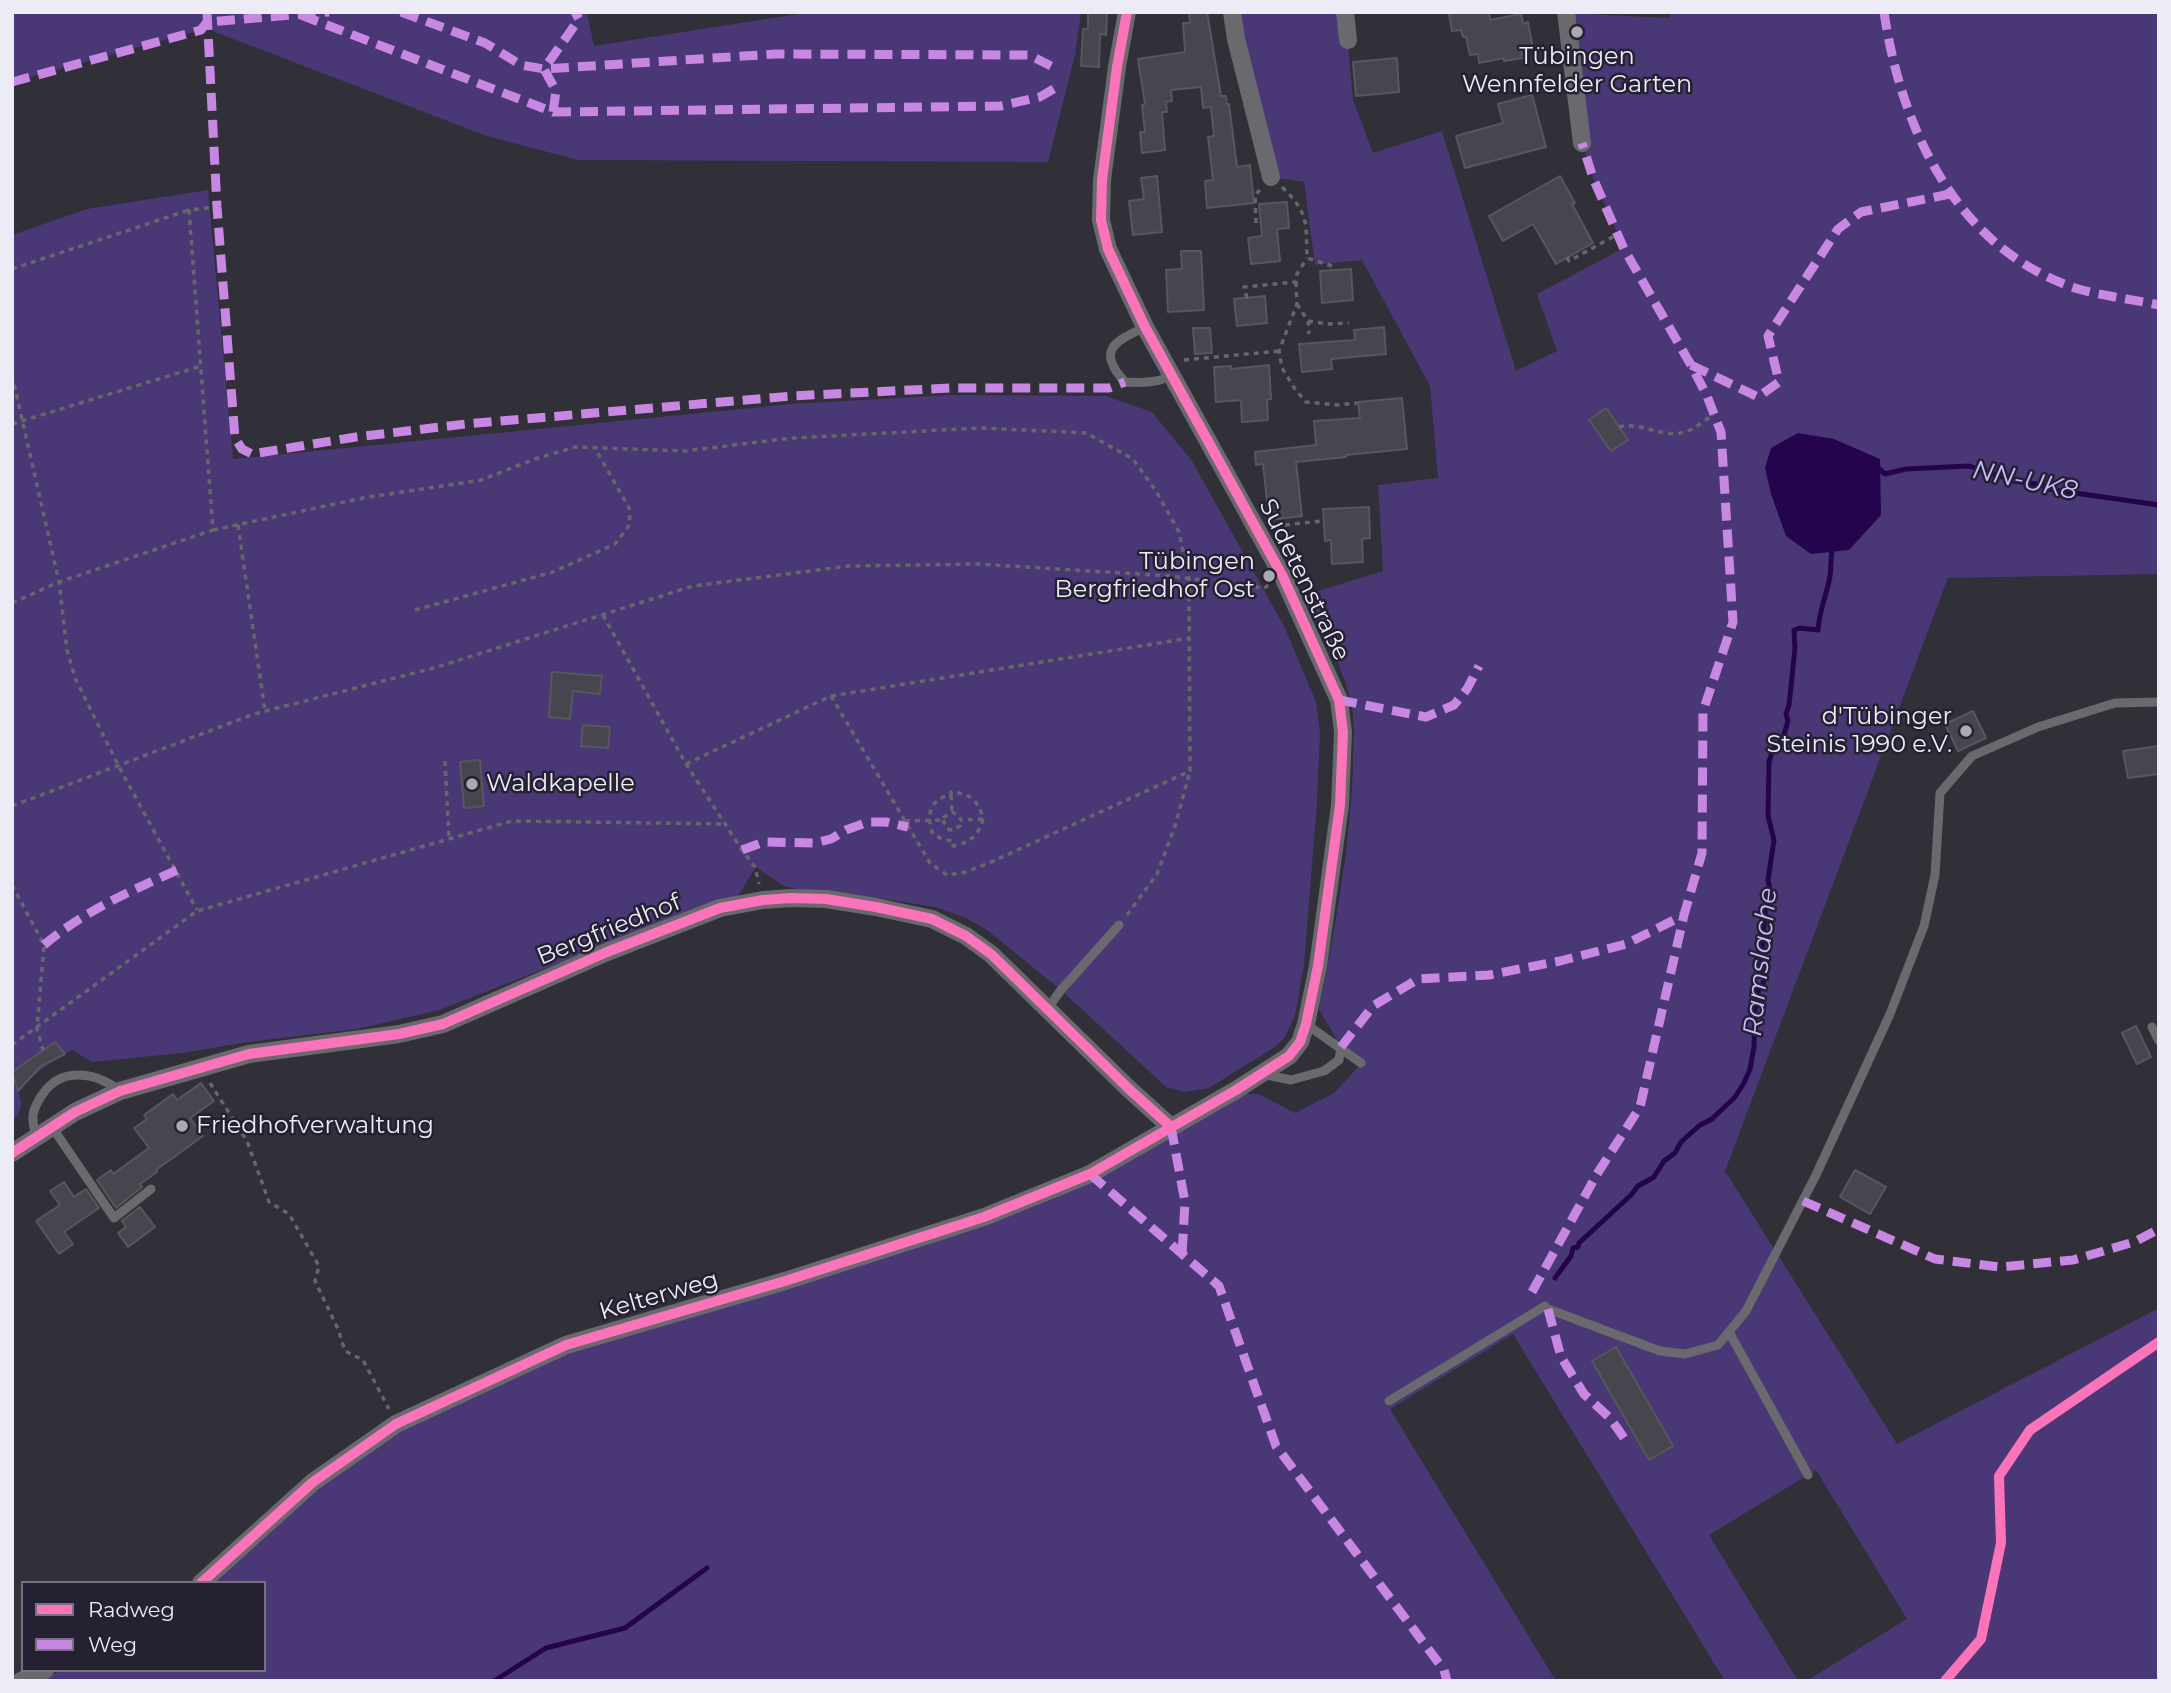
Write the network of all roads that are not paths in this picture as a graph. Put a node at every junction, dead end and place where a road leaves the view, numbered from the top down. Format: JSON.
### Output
{"nodes":[{"id":1,"x":1127,"y":12,"type":"edge"},
{"id":2,"x":1232,"y":12,"type":"edge"},
{"id":3,"x":1345,"y":12,"type":"edge"},
{"id":4,"x":1566,"y":12,"type":"edge"},
{"id":5,"x":1348,"y":40,"type":"dead end"},
{"id":6,"x":1583,"y":144,"type":"dead end"},
{"id":7,"x":1271,"y":177,"type":"road end"},
{"id":8,"x":1145,"y":327,"type":"junction"},
{"id":9,"x":1168,"y":369,"type":"junction"},
{"id":10,"x":2159,"y":702,"type":"edge"},
{"id":11,"x":1119,"y":925,"type":"road end"},
{"id":12,"x":1048,"y":1008,"type":"junction"},
{"id":13,"x":1306,"y":1024,"type":"junction"},
{"id":14,"x":2152,"y":1027,"type":"dead end"},
{"id":15,"x":2159,"y":1041,"type":"edge"},
{"id":16,"x":1341,"y":1047,"type":"junction"},
{"id":17,"x":1362,"y":1063,"type":"dead end"},
{"id":18,"x":1260,"y":1074,"type":"junction"},
{"id":19,"x":120,"y":1091,"type":"junction"},
{"id":20,"x":52,"y":1127,"type":"junction"},
{"id":21,"x":1171,"y":1127,"type":"junction"},
{"id":22,"x":36,"y":1137,"type":"junction"},
{"id":23,"x":12,"y":1153,"type":"edge"},
{"id":24,"x":151,"y":1189,"type":"dead end"},
{"id":25,"x":1729,"y":1332,"type":"junction"},
{"id":26,"x":1389,"y":1401,"type":"dead end"},
{"id":27,"x":1808,"y":1475,"type":"dead end"},
{"id":28,"x":203,"y":1581,"type":"edge"},
{"id":29,"x":41,"y":1672,"type":"edge"},
{"id":30,"x":21,"y":1681,"type":"edge"}],
"edges":[{"from":1,"to":8,"type":"street","name":"Sudetenstraße"},
{"from":2,"to":7,"type":"street"},
{"from":3,"to":5,"type":"street"},
{"from":4,"to":6,"type":"street"},
{"from":8,"to":9,"type":"street","name":"Sudetenstraße"},
{"from":8,"to":9,"type":"lane"},
{"from":9,"to":13,"type":"street","name":"Sudetenstraße"},
{"from":10,"to":25,"type":"lane"},
{"from":11,"to":12,"type":"lane"},
{"from":12,"to":19,"type":"street","name":"Bergfriedhof"},
{"from":12,"to":21,"type":"street","name":"Bergfriedhof"},
{"from":13,"to":16,"type":"lane"},
{"from":13,"to":18,"type":"street","name":"Sudetenstraße"},
{"from":14,"to":15,"type":"lane"},
{"from":16,"to":17,"type":"lane"},
{"from":16,"to":18,"type":"lane"},
{"from":18,"to":21,"type":"street","name":"Sudetenstraße"},
{"from":19,"to":20,"type":"street","name":"Bergfriedhof"},
{"from":19,"to":22,"type":"lane"},
{"from":20,"to":22,"type":"street","name":"Bergfriedhof"},
{"from":20,"to":24,"type":"lane"},
{"from":21,"to":28,"type":"street","name":"Kelterweg"},
{"from":22,"to":23,"type":"street","name":"Bergfriedhof"},
{"from":25,"to":26,"type":"lane"},
{"from":25,"to":27,"type":"lane"},
{"from":29,"to":30,"type":"street"}]}
